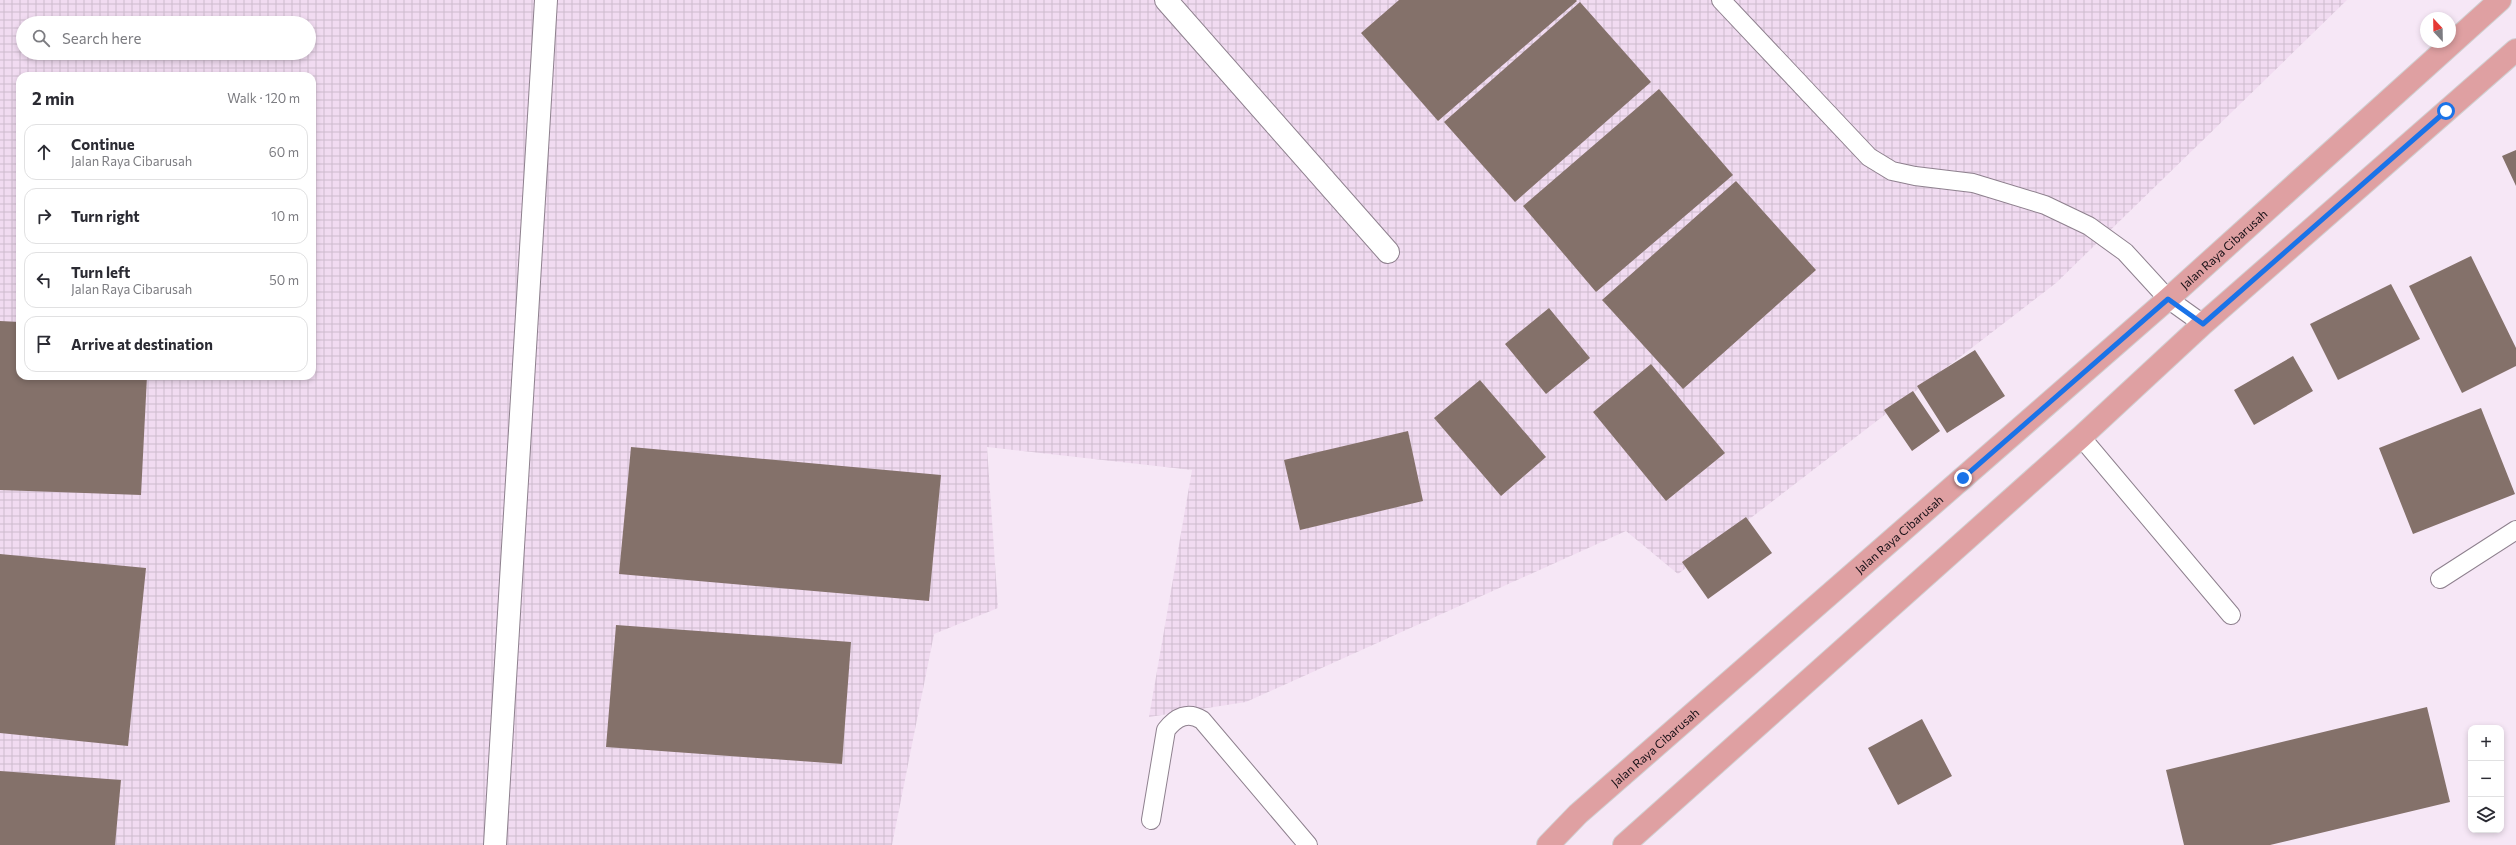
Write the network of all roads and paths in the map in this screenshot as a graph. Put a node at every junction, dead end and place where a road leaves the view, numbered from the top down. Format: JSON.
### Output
{"nodes":[{"id":1,"x":546,"y":0,"type":"edge"},
{"id":2,"x":1166,"y":0,"type":"edge"},
{"id":3,"x":1722,"y":0,"type":"edge"},
{"id":4,"x":2500,"y":0,"type":"edge"},
{"id":5,"x":2516,"y":50,"type":"edge"},
{"id":6,"x":1388,"y":252,"type":"dead end"},
{"id":7,"x":2168,"y":299,"type":"junction"},
{"id":8,"x":2203,"y":324,"type":"junction"},
{"id":9,"x":2081,"y":437,"type":"junction"},
{"id":10,"x":2516,"y":530,"type":"edge"},
{"id":11,"x":2440,"y":579,"type":"dead end"},
{"id":12,"x":2231,"y":615,"type":"dead end"},
{"id":13,"x":1151,"y":820,"type":"dead end"},
{"id":14,"x":495,"y":845,"type":"edge"},
{"id":15,"x":1308,"y":845,"type":"edge"},
{"id":16,"x":1548,"y":845,"type":"edge"},
{"id":17,"x":1624,"y":845,"type":"edge"}],
"edges":[{"from":1,"to":14,"type":"street"},
{"from":2,"to":6,"type":"street"},
{"from":3,"to":7,"type":"lane"},
{"from":4,"to":7,"type":"main road","name":"Jalan Raya Cibarusah"},
{"from":5,"to":8,"type":"main road"},
{"from":7,"to":8,"type":"lane"},
{"from":7,"to":16,"type":"main road","name":"Jalan Raya Cibarusah"},
{"from":8,"to":9,"type":"main road"},
{"from":9,"to":12,"type":"lane"},
{"from":9,"to":17,"type":"main road"},
{"from":10,"to":11,"type":"lane"},
{"from":13,"to":15,"type":"lane"}]}
